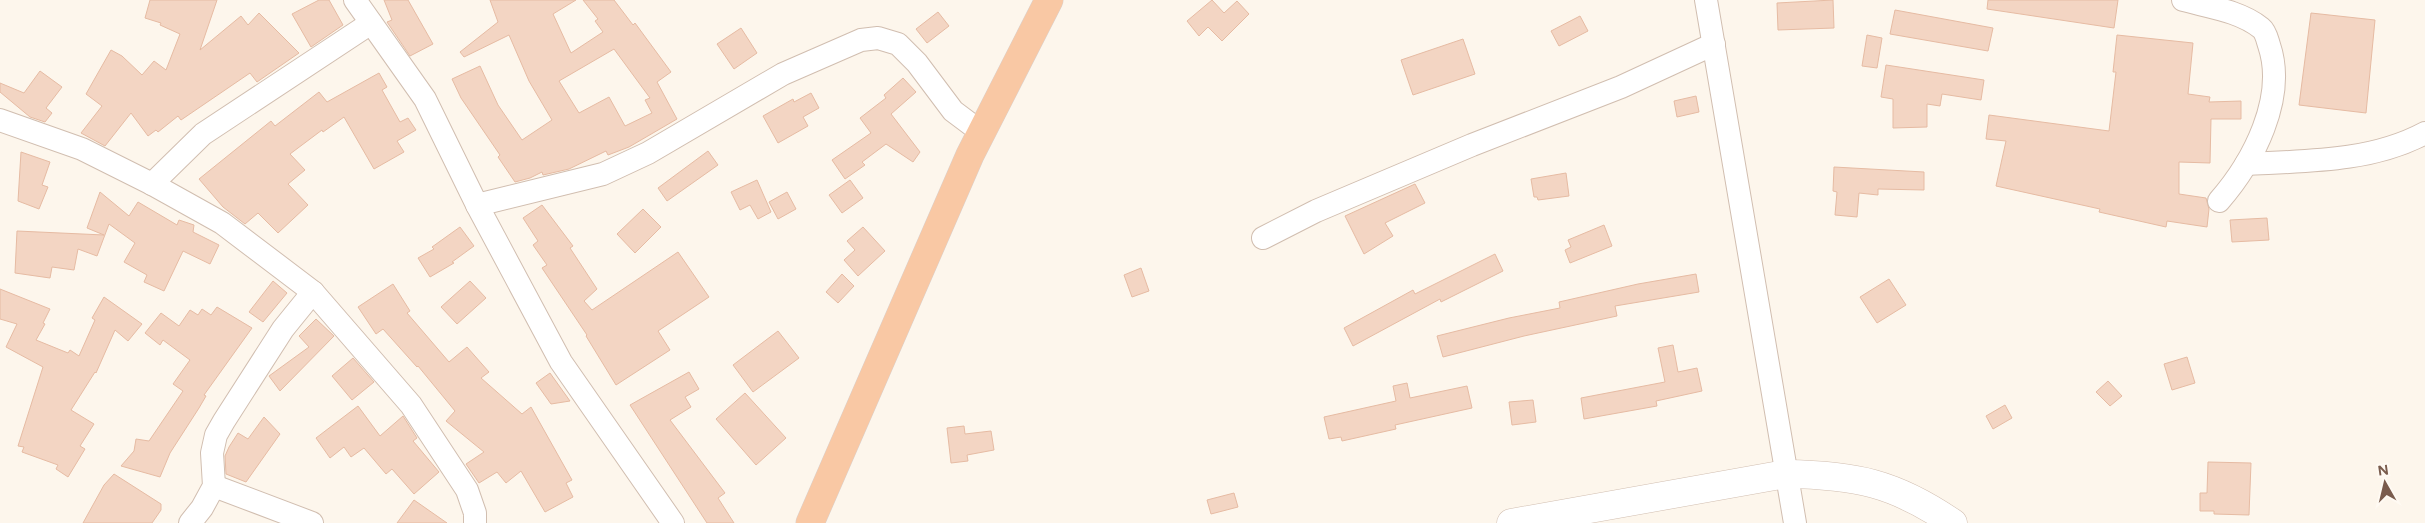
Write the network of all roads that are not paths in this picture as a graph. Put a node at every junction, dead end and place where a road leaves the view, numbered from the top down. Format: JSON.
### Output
{"nodes":[{"id":1,"x":355,"y":0,"type":"edge"},
{"id":2,"x":1049,"y":0,"type":"edge"},
{"id":3,"x":1706,"y":0,"type":"edge"},
{"id":4,"x":2183,"y":0,"type":"edge"},
{"id":5,"x":371,"y":23,"type":"junction"},
{"id":6,"x":1714,"y":44,"type":"junction"},
{"id":7,"x":0,"y":120,"type":"edge"},
{"id":8,"x":981,"y":132,"type":"junction"},
{"id":9,"x":2425,"y":133,"type":"edge"},
{"id":10,"x":2246,"y":164,"type":"junction"},
{"id":11,"x":152,"y":184,"type":"junction"},
{"id":12,"x":2219,"y":201,"type":"dead end"},
{"id":13,"x":477,"y":205,"type":"junction"},
{"id":14,"x":1263,"y":238,"type":"dead end"},
{"id":15,"x":313,"y":292,"type":"junction"},
{"id":16,"x":1786,"y":474,"type":"junction"},
{"id":17,"x":214,"y":486,"type":"junction"},
{"id":18,"x":190,"y":523,"type":"edge"},
{"id":19,"x":312,"y":523,"type":"edge"},
{"id":20,"x":475,"y":523,"type":"edge"},
{"id":21,"x":673,"y":523,"type":"edge"},
{"id":22,"x":810,"y":523,"type":"edge"},
{"id":23,"x":1514,"y":523,"type":"edge"},
{"id":24,"x":1795,"y":523,"type":"edge"},
{"id":25,"x":1953,"y":523,"type":"edge"}],
"edges":[{"from":1,"to":5,"type":"street"},
{"from":2,"to":8,"type":"highway"},
{"from":3,"to":6,"type":"street"},
{"from":4,"to":10,"type":"street"},
{"from":5,"to":11,"type":"street"},
{"from":5,"to":13,"type":"street"},
{"from":6,"to":14,"type":"street"},
{"from":6,"to":16,"type":"street"},
{"from":7,"to":11,"type":"street"},
{"from":8,"to":13,"type":"street"},
{"from":8,"to":22,"type":"highway"},
{"from":9,"to":10,"type":"street"},
{"from":10,"to":12,"type":"street"},
{"from":11,"to":15,"type":"street"},
{"from":13,"to":21,"type":"street"},
{"from":15,"to":17,"type":"street"},
{"from":15,"to":20,"type":"street"},
{"from":16,"to":23,"type":"street"},
{"from":16,"to":24,"type":"street"},
{"from":16,"to":25,"type":"street"},
{"from":17,"to":18,"type":"street"},
{"from":17,"to":19,"type":"street"}]}
